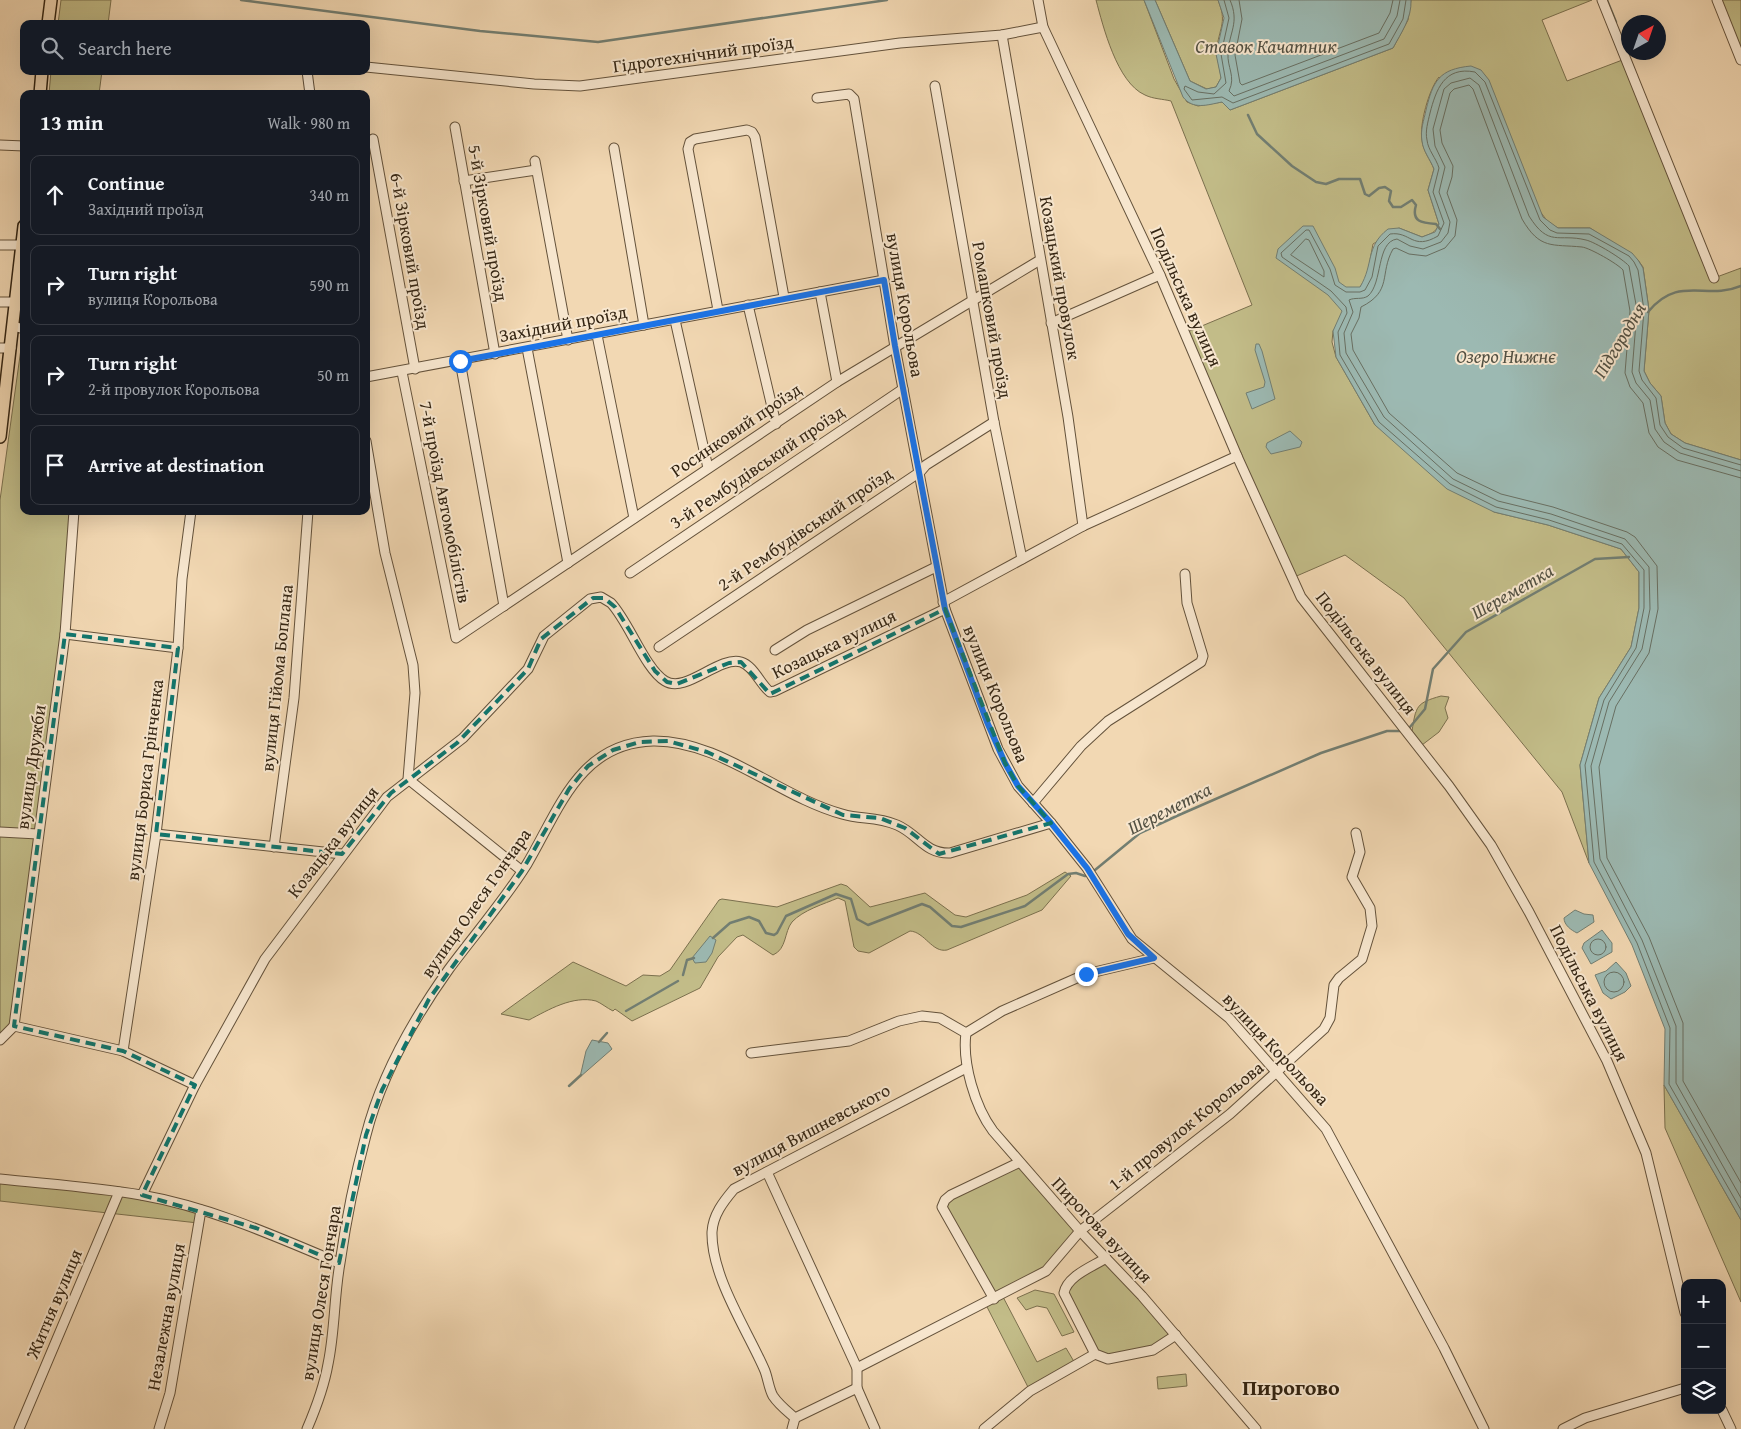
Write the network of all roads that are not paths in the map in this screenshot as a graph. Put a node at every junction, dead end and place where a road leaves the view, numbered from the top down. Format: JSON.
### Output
{"nodes":[{"id":1,"x":51,"y":0,"type":"edge"},
{"id":2,"x":1038,"y":0,"type":"edge"},
{"id":3,"x":1602,"y":0,"type":"edge"},
{"id":4,"x":1718,"y":0,"type":"edge"},
{"id":5,"x":48,"y":20,"type":"edge"},
{"id":6,"x":1043,"y":27,"type":"junction"},
{"id":7,"x":1002,"y":35,"type":"junction"},
{"id":8,"x":1741,"y":60,"type":"edge"},
{"id":9,"x":370,"y":67,"type":"edge"},
{"id":10,"x":42,"y":75,"type":"edge"},
{"id":11,"x":308,"y":75,"type":"edge"},
{"id":12,"x":935,"y":86,"type":"dead end"},
{"id":13,"x":40,"y":90,"type":"edge"},
{"id":14,"x":309,"y":90,"type":"edge"},
{"id":15,"x":817,"y":98,"type":"dead end"},
{"id":16,"x":455,"y":127,"type":"dead end"},
{"id":17,"x":373,"y":139,"type":"dead end"},
{"id":18,"x":0,"y":145,"type":"edge"},
{"id":19,"x":20,"y":146,"type":"edge"},
{"id":20,"x":614,"y":148,"type":"dead end"},
{"id":21,"x":464,"y":180,"type":"junction"},
{"id":22,"x":0,"y":245,"type":"edge"},
{"id":23,"x":20,"y":245,"type":"edge"},
{"id":24,"x":1040,"y":260,"type":"junction"},
{"id":25,"x":20,"y":261,"type":"edge"},
{"id":26,"x":1160,"y":275,"type":"junction"},
{"id":27,"x":1714,"y":278,"type":"dead end"},
{"id":28,"x":884,"y":280,"type":"junction"},
{"id":29,"x":820,"y":292,"type":"junction"},
{"id":30,"x":784,"y":297,"type":"junction"},
{"id":31,"x":972,"y":300,"type":"junction"},
{"id":32,"x":0,"y":302,"type":"edge"},
{"id":33,"x":15,"y":302,"type":"junction"},
{"id":34,"x":748,"y":304,"type":"junction"},
{"id":35,"x":718,"y":310,"type":"junction"},
{"id":36,"x":675,"y":320,"type":"junction"},
{"id":37,"x":1051,"y":323,"type":"junction"},
{"id":38,"x":644,"y":325,"type":"junction"},
{"id":39,"x":18,"y":327,"type":"edge"},
{"id":40,"x":597,"y":335,"type":"junction"},
{"id":41,"x":568,"y":340,"type":"junction"},
{"id":42,"x":895,"y":346,"type":"junction"},
{"id":43,"x":5,"y":348,"type":"edge"},
{"id":44,"x":527,"y":348,"type":"junction"},
{"id":45,"x":495,"y":354,"type":"junction"},
{"id":46,"x":460,"y":361,"type":"junction"},
{"id":47,"x":415,"y":369,"type":"junction"},
{"id":48,"x":402,"y":372,"type":"junction"},
{"id":49,"x":370,"y":376,"type":"edge"},
{"id":50,"x":837,"y":382,"type":"junction"},
{"id":51,"x":903,"y":389,"type":"junction"},
{"id":52,"x":994,"y":422,"type":"junction"},
{"id":53,"x":776,"y":424,"type":"junction"},
{"id":54,"x":0,"y":437,"type":"edge"},
{"id":55,"x":1237,"y":456,"type":"junction"},
{"id":56,"x":370,"y":465,"type":"edge"},
{"id":57,"x":708,"y":468,"type":"junction"},
{"id":58,"x":920,"y":472,"type":"junction"},
{"id":59,"x":74,"y":515,"type":"edge"},
{"id":60,"x":190,"y":515,"type":"edge"},
{"id":61,"x":308,"y":515,"type":"edge"},
{"id":62,"x":634,"y":518,"type":"junction"},
{"id":63,"x":1083,"y":526,"type":"junction"},
{"id":64,"x":1022,"y":559,"type":"junction"},
{"id":65,"x":568,"y":563,"type":"junction"},
{"id":66,"x":936,"y":567,"type":"junction"},
{"id":67,"x":630,"y":573,"type":"dead end"},
{"id":68,"x":1185,"y":574,"type":"dead end"},
{"id":69,"x":944,"y":605,"type":"junction"},
{"id":70,"x":504,"y":606,"type":"junction"},
{"id":71,"x":65,"y":634,"type":"junction"},
{"id":72,"x":456,"y":638,"type":"joint"},
{"id":73,"x":659,"y":647,"type":"dead end"},
{"id":74,"x":178,"y":648,"type":"junction"},
{"id":75,"x":775,"y":650,"type":"dead end"},
{"id":76,"x":408,"y":779,"type":"junction"},
{"id":77,"x":1033,"y":803,"type":"junction"},
{"id":78,"x":1051,"y":823,"type":"junction"},
{"id":79,"x":0,"y":832,"type":"edge"},
{"id":80,"x":1356,"y":833,"type":"dead end"},
{"id":81,"x":38,"y":834,"type":"junction"},
{"id":82,"x":156,"y":834,"type":"junction"},
{"id":83,"x":274,"y":847,"type":"junction"},
{"id":84,"x":342,"y":854,"type":"junction"},
{"id":85,"x":522,"y":871,"type":"junction"},
{"id":86,"x":1154,"y":958,"type":"junction"},
{"id":87,"x":14,"y":1026,"type":"junction"},
{"id":88,"x":966,"y":1033,"type":"junction"},
{"id":89,"x":0,"y":1040,"type":"edge"},
{"id":90,"x":123,"y":1051,"type":"junction"},
{"id":91,"x":751,"y":1053,"type":"dead end"},
{"id":92,"x":966,"y":1068,"type":"junction"},
{"id":93,"x":1278,"y":1072,"type":"junction"},
{"id":94,"x":195,"y":1086,"type":"junction"},
{"id":95,"x":1018,"y":1164,"type":"junction"},
{"id":96,"x":767,"y":1172,"type":"junction"},
{"id":97,"x":0,"y":1179,"type":"edge"},
{"id":98,"x":119,"y":1192,"type":"junction"},
{"id":99,"x":142,"y":1195,"type":"junction"},
{"id":100,"x":201,"y":1210,"type":"junction"},
{"id":101,"x":1080,"y":1231,"type":"junction"},
{"id":102,"x":1106,"y":1258,"type":"junction"},
{"id":103,"x":339,"y":1264,"type":"junction"},
{"id":104,"x":1681,"y":1296,"type":"edge"},
{"id":105,"x":994,"y":1299,"type":"junction"},
{"id":106,"x":1176,"y":1335,"type":"junction"},
{"id":107,"x":1095,"y":1354,"type":"junction"},
{"id":108,"x":857,"y":1368,"type":"junction"},
{"id":109,"x":857,"y":1388,"type":"junction"},
{"id":110,"x":1681,"y":1389,"type":"edge"},
{"id":111,"x":1724,"y":1414,"type":"edge"},
{"id":112,"x":795,"y":1418,"type":"junction"},
{"id":113,"x":20,"y":1429,"type":"edge"},
{"id":114,"x":159,"y":1429,"type":"edge"},
{"id":115,"x":308,"y":1429,"type":"edge"},
{"id":116,"x":792,"y":1429,"type":"edge"},
{"id":117,"x":875,"y":1429,"type":"edge"},
{"id":118,"x":984,"y":1429,"type":"edge"},
{"id":119,"x":1256,"y":1429,"type":"edge"},
{"id":120,"x":1484,"y":1429,"type":"edge"},
{"id":121,"x":1563,"y":1429,"type":"edge"},
{"id":122,"x":1731,"y":1429,"type":"edge"}],
"edges":[{"from":1,"to":5,"type":"main road"},
{"from":2,"to":6,"type":"street","name":"Подільська вулиця"},
{"from":3,"to":27,"type":"street"},
{"from":4,"to":8,"type":"street"},
{"from":6,"to":7,"type":"street","name":"Гідротехнічний проїзд"},
{"from":6,"to":26,"type":"street","name":"Подільська вулиця"},
{"from":7,"to":9,"type":"street","name":"Гідротехнічний проїзд"},
{"from":7,"to":24,"type":"street","name":"Козацький провулок"},
{"from":10,"to":13,"type":"main road"},
{"from":11,"to":14,"type":"street"},
{"from":12,"to":31,"type":"street","name":"Ромашковий проїзд"},
{"from":15,"to":28,"type":"street","name":"вулиця Корольова"},
{"from":16,"to":21,"type":"street","name":"5-й Зірковий проїзд"},
{"from":17,"to":47,"type":"street","name":"6-й Зірковий проїзд"},
{"from":18,"to":19,"type":"street"},
{"from":20,"to":38,"type":"street"},
{"from":21,"to":41,"type":"street"},
{"from":21,"to":45,"type":"street","name":"5-й Зірковий проїзд"},
{"from":22,"to":23,"type":"street"},
{"from":24,"to":31,"type":"street","name":"Росинковий проїзд"},
{"from":24,"to":37,"type":"street","name":"Козацький провулок"},
{"from":25,"to":33,"type":"main road"},
{"from":26,"to":37,"type":"street"},
{"from":26,"to":55,"type":"street","name":"Подільська вулиця"},
{"from":28,"to":29,"type":"street","name":"Західний проїзд"},
{"from":28,"to":42,"type":"street","name":"вулиця Корольова"},
{"from":29,"to":30,"type":"street","name":"Західний проїзд"},
{"from":29,"to":50,"type":"street"},
{"from":30,"to":34,"type":"street","name":"Західний проїзд"},
{"from":30,"to":35,"type":"street"},
{"from":31,"to":42,"type":"street","name":"Росинковий проїзд"},
{"from":31,"to":52,"type":"street","name":"Ромашковий проїзд"},
{"from":32,"to":33,"type":"street"},
{"from":33,"to":39,"type":"main road"},
{"from":34,"to":35,"type":"street","name":"Західний проїзд"},
{"from":34,"to":53,"type":"street"},
{"from":35,"to":36,"type":"street","name":"Західний проїзд"},
{"from":36,"to":38,"type":"street","name":"Західний проїзд"},
{"from":36,"to":57,"type":"street"},
{"from":37,"to":63,"type":"street","name":"Козацький провулок"},
{"from":38,"to":40,"type":"street","name":"Західний проїзд"},
{"from":39,"to":43,"type":"main road"},
{"from":40,"to":41,"type":"street","name":"Західний проїзд"},
{"from":40,"to":62,"type":"street"},
{"from":41,"to":44,"type":"street","name":"Західний проїзд"},
{"from":42,"to":50,"type":"street","name":"Росинковий проїзд"},
{"from":42,"to":51,"type":"street","name":"вулиця Корольова"},
{"from":43,"to":54,"type":"main road"},
{"from":44,"to":45,"type":"street","name":"Західний проїзд"},
{"from":44,"to":65,"type":"street"},
{"from":45,"to":46,"type":"street","name":"Західний проїзд"},
{"from":46,"to":47,"type":"street","name":"Західний проїзд"},
{"from":46,"to":70,"type":"street"},
{"from":47,"to":48,"type":"street","name":"Західний проїзд"},
{"from":48,"to":49,"type":"street","name":"Західний проїзд"},
{"from":48,"to":72,"type":"street","name":"7-й проїзд Автомобілістів"},
{"from":50,"to":53,"type":"street","name":"Росинковий проїзд"},
{"from":51,"to":58,"type":"street","name":"вулиця Корольова"},
{"from":51,"to":67,"type":"street","name":"3-й Рембудівський проїзд"},
{"from":52,"to":58,"type":"street","name":"2-й Рембудівський проїзд"},
{"from":52,"to":64,"type":"street","name":"Ромашковий проїзд"},
{"from":53,"to":57,"type":"street","name":"Росинковий проїзд"},
{"from":55,"to":63,"type":"street","name":"Козацька вулиця"},
{"from":55,"to":104,"type":"street","name":"Подільська вулиця"},
{"from":56,"to":76,"type":"street"},
{"from":57,"to":62,"type":"street","name":"Росинковий проїзд"},
{"from":58,"to":66,"type":"street","name":"вулиця Корольова"},
{"from":58,"to":73,"type":"street","name":"2-й Рембудівський проїзд"},
{"from":59,"to":71,"type":"street","name":"вулиця Дружби"},
{"from":60,"to":74,"type":"street","name":"вулиця Бориса Грінченка"},
{"from":61,"to":83,"type":"street","name":"вулиця Гійома Боплана"},
{"from":62,"to":65,"type":"street","name":"Росинковий проїзд"},
{"from":63,"to":64,"type":"street","name":"Козацька вулиця"},
{"from":64,"to":69,"type":"street","name":"Козацька вулиця"},
{"from":65,"to":70,"type":"street","name":"Росинковий проїзд"},
{"from":66,"to":69,"type":"street","name":"вулиця Корольова"},
{"from":66,"to":75,"type":"street"},
{"from":68,"to":77,"type":"street"},
{"from":69,"to":76,"type":"street","name":"Козацька вулиця"},
{"from":69,"to":77,"type":"street","name":"вулиця Корольова"},
{"from":70,"to":72,"type":"street","name":"Росинковий проїзд"},
{"from":71,"to":74,"type":"street"},
{"from":71,"to":81,"type":"street","name":"вулиця Дружби"},
{"from":74,"to":82,"type":"street","name":"вулиця Бориса Грінченка"},
{"from":76,"to":84,"type":"street","name":"Козацька вулиця"},
{"from":76,"to":85,"type":"street"},
{"from":77,"to":78,"type":"street","name":"вулиця Корольова"},
{"from":78,"to":85,"type":"street","name":"вулиця Олеся Гончара"},
{"from":78,"to":86,"type":"street","name":"вулиця Корольова"},
{"from":79,"to":81,"type":"street"},
{"from":80,"to":93,"type":"street","name":"1-й провулок Корольова"},
{"from":81,"to":87,"type":"street","name":"вулиця Дружби"},
{"from":82,"to":83,"type":"street"},
{"from":82,"to":90,"type":"street","name":"вулиця Бориса Грінченка"},
{"from":83,"to":84,"type":"street"},
{"from":84,"to":94,"type":"street","name":"Козацька вулиця"},
{"from":85,"to":103,"type":"street","name":"вулиця Олеся Гончара"},
{"from":86,"to":88,"type":"street"},
{"from":86,"to":93,"type":"street","name":"вулиця Корольова"},
{"from":87,"to":89,"type":"street"},
{"from":87,"to":90,"type":"street"},
{"from":88,"to":91,"type":"street"},
{"from":88,"to":92,"type":"street","name":"Пирогова вулиця"},
{"from":90,"to":94,"type":"street"},
{"from":92,"to":95,"type":"street","name":"Пирогова вулиця"},
{"from":92,"to":96,"type":"street","name":"вулиця Вишневського"},
{"from":93,"to":101,"type":"street","name":"1-й провулок Корольова"},
{"from":93,"to":120,"type":"street","name":"вулиця Корольова"},
{"from":94,"to":99,"type":"street","name":"Козацька вулиця"},
{"from":95,"to":101,"type":"street","name":"Пирогова вулиця"},
{"from":95,"to":105,"type":"street"},
{"from":96,"to":108,"type":"street"},
{"from":96,"to":112,"type":"street","name":"вулиця Вишневського"},
{"from":97,"to":98,"type":"street"},
{"from":98,"to":99,"type":"street"},
{"from":98,"to":113,"type":"street","name":"Житня вулиця"},
{"from":99,"to":100,"type":"street"},
{"from":100,"to":103,"type":"street"},
{"from":100,"to":114,"type":"street","name":"Незалежна вулиця"},
{"from":101,"to":102,"type":"street","name":"Пирогова вулиця"},
{"from":101,"to":105,"type":"street","name":"1-й провулок Корольова"},
{"from":102,"to":106,"type":"street","name":"Пирогова вулиця"},
{"from":102,"to":107,"type":"street"},
{"from":103,"to":115,"type":"street","name":"вулиця Олеся Гончара"},
{"from":105,"to":108,"type":"street","name":"1-й провулок Корольова"},
{"from":106,"to":107,"type":"street"},
{"from":106,"to":119,"type":"street","name":"Пирогова вулиця"},
{"from":107,"to":118,"type":"street"},
{"from":108,"to":109,"type":"street"},
{"from":109,"to":112,"type":"street"},
{"from":109,"to":117,"type":"street"},
{"from":110,"to":121,"type":"street"},
{"from":111,"to":122,"type":"street"},
{"from":112,"to":116,"type":"street"}]}
